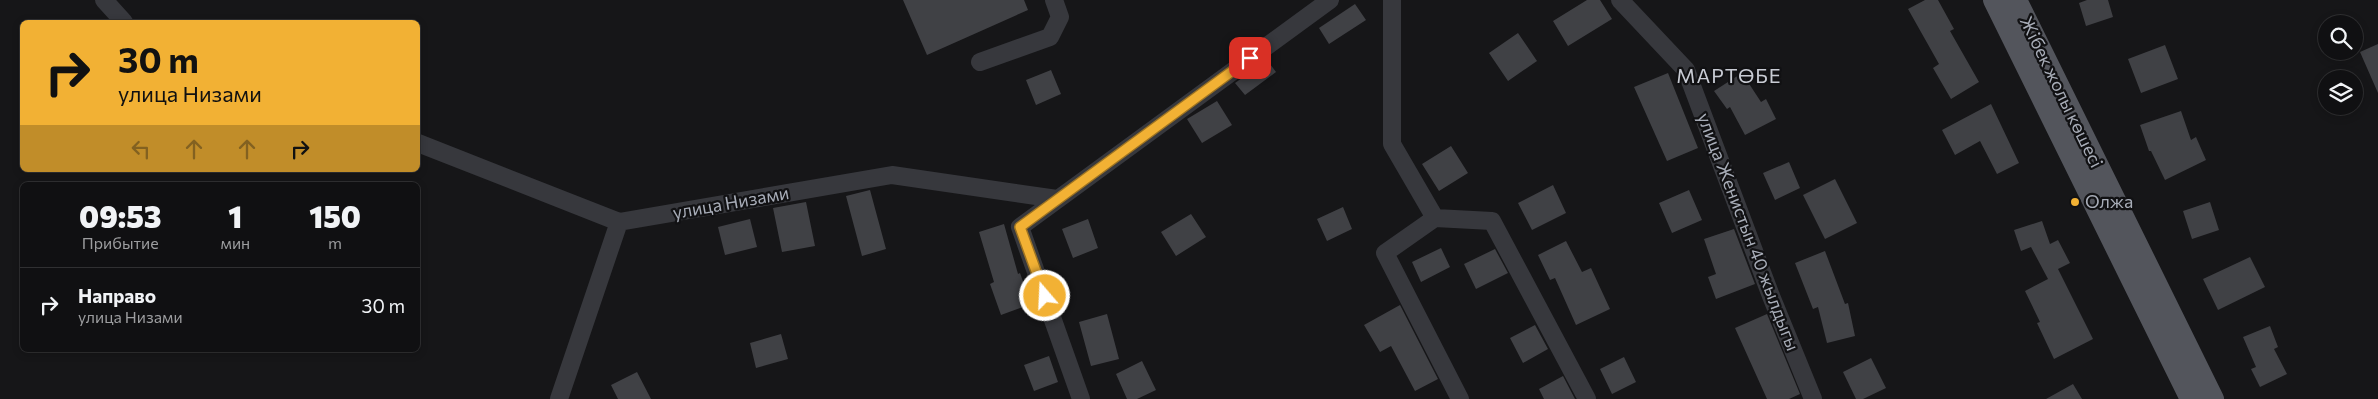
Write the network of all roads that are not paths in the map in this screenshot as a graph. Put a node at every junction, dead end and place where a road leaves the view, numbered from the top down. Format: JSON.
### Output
{"nodes":[{"id":1,"x":104,"y":0,"type":"edge"},
{"id":2,"x":1054,"y":0,"type":"edge"},
{"id":3,"x":1330,"y":0,"type":"edge"},
{"id":4,"x":1392,"y":0,"type":"edge"},
{"id":5,"x":1620,"y":0,"type":"edge"},
{"id":6,"x":1994,"y":0,"type":"edge"},
{"id":7,"x":2016,"y":0,"type":"edge"},
{"id":8,"x":122,"y":20,"type":"edge"},
{"id":9,"x":980,"y":62,"type":"dead end"},
{"id":10,"x":420,"y":144,"type":"edge"},
{"id":11,"x":1057,"y":199,"type":"junction"},
{"id":12,"x":1435,"y":218,"type":"junction"},
{"id":13,"x":619,"y":222,"type":"junction"},
{"id":14,"x":559,"y":399,"type":"edge"},
{"id":15,"x":1081,"y":399,"type":"edge"},
{"id":16,"x":1460,"y":399,"type":"edge"},
{"id":17,"x":1587,"y":399,"type":"edge"},
{"id":18,"x":1813,"y":399,"type":"edge"},
{"id":19,"x":2191,"y":399,"type":"edge"},
{"id":20,"x":2213,"y":399,"type":"edge"}],
"edges":[{"from":1,"to":8,"type":"street"},
{"from":2,"to":9,"type":"street"},
{"from":3,"to":11,"type":"street"},
{"from":4,"to":12,"type":"street"},
{"from":5,"to":18,"type":"street","name":"улица Женистын 40 жылдыгы"},
{"from":6,"to":19,"type":"main road","name":"Жібек жолы көшесі"},
{"from":7,"to":20,"type":"main road","name":"Жібек жолы көшесі"},
{"from":10,"to":13,"type":"street"},
{"from":11,"to":13,"type":"street","name":"улица Низами"},
{"from":11,"to":15,"type":"street"},
{"from":12,"to":16,"type":"street"},
{"from":12,"to":17,"type":"street"},
{"from":13,"to":14,"type":"street"}]}
